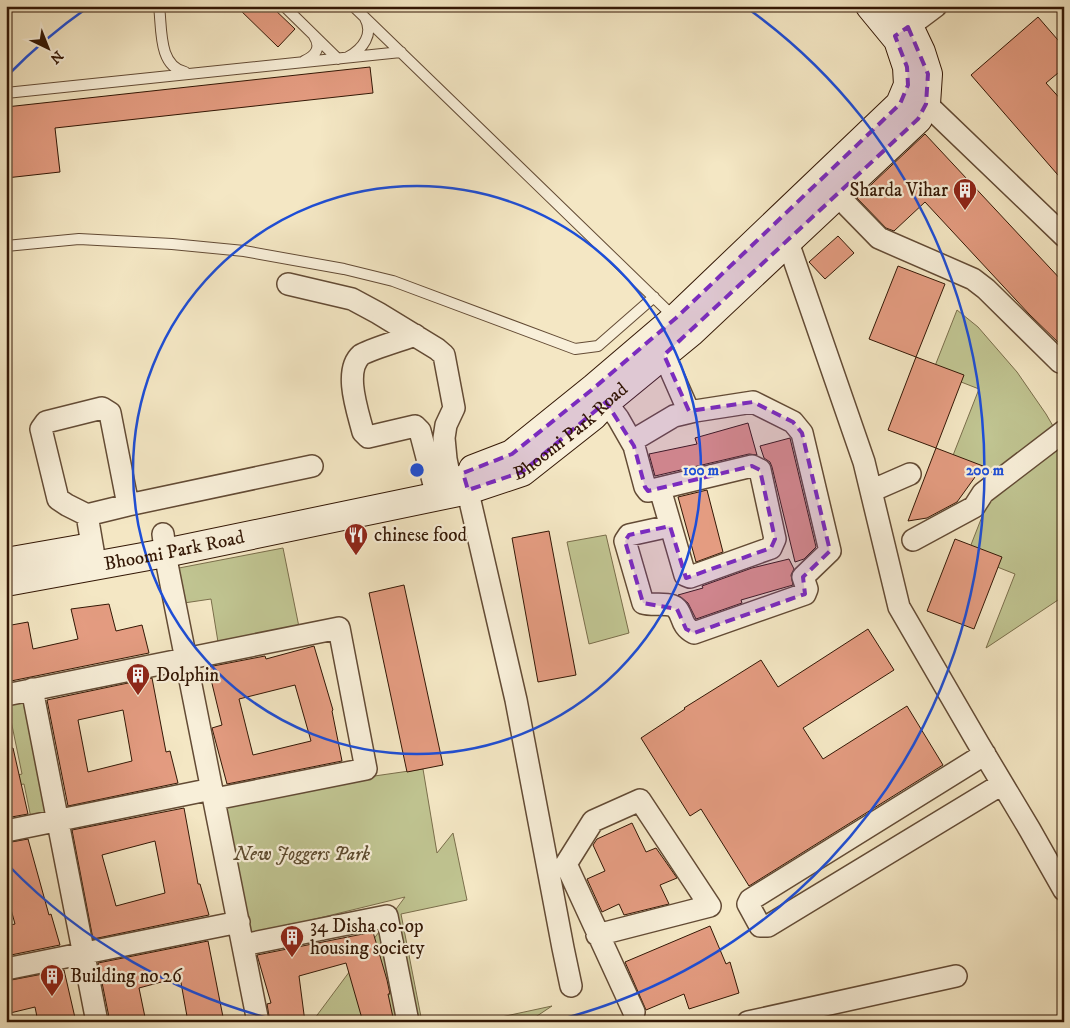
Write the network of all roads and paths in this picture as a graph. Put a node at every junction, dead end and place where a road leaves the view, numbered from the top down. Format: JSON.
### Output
{"nodes":[{"id":1,"x":159,"y":6,"type":"edge"},
{"id":2,"x":284,"y":6,"type":"edge"},
{"id":3,"x":353,"y":6,"type":"edge"},
{"id":4,"x":870,"y":6,"type":"edge"},
{"id":5,"x":936,"y":6,"type":"edge"},
{"id":6,"x":362,"y":15,"type":"junction"},
{"id":7,"x":899,"y":27,"type":"edge"},
{"id":8,"x":314,"y":35,"type":"junction"},
{"id":9,"x":164,"y":51,"type":"junction"},
{"id":10,"x":401,"y":52,"type":"junction"},
{"id":11,"x":342,"y":58,"type":"junction"},
{"id":12,"x":302,"y":62,"type":"junction"},
{"id":13,"x":189,"y":73,"type":"junction"},
{"id":14,"x":147,"y":78,"type":"junction"},
{"id":15,"x":6,"y":93,"type":"edge"},
{"id":16,"x":916,"y":94,"type":"junction"},
{"id":17,"x":837,"y":195,"type":"junction"},
{"id":18,"x":784,"y":230,"type":"junction"},
{"id":19,"x":1064,"y":236,"type":"edge"},
{"id":20,"x":6,"y":246,"type":"edge"},
{"id":21,"x":288,"y":284,"type":"dead end"},
{"id":22,"x":654,"y":297,"type":"junction"},
{"id":23,"x":683,"y":326,"type":"junction"},
{"id":24,"x":415,"y":335,"type":"junction"},
{"id":25,"x":658,"y":347,"type":"junction"},
{"id":26,"x":1058,"y":364,"type":"edge"},
{"id":27,"x":600,"y":395,"type":"junction"},
{"id":28,"x":454,"y":408,"type":"junction"},
{"id":29,"x":689,"y":412,"type":"junction"},
{"id":30,"x":416,"y":426,"type":"junction"},
{"id":31,"x":1064,"y":431,"type":"edge"},
{"id":32,"x":632,"y":441,"type":"junction"},
{"id":33,"x":312,"y":466,"type":"dead end"},
{"id":34,"x":910,"y":474,"type":"dead end"},
{"id":35,"x":451,"y":485,"type":"junction"},
{"id":36,"x":660,"y":489,"type":"junction"},
{"id":37,"x":871,"y":491,"type":"junction"},
{"id":38,"x":128,"y":505,"type":"junction"},
{"id":39,"x":87,"y":515,"type":"junction"},
{"id":40,"x":670,"y":526,"type":"junction"},
{"id":41,"x":913,"y":540,"type":"dead end"},
{"id":42,"x":164,"y":543,"type":"junction"},
{"id":43,"x":94,"y":556,"type":"junction"},
{"id":44,"x":6,"y":575,"type":"edge"},
{"id":45,"x":187,"y":658,"type":"junction"},
{"id":46,"x":32,"y":689,"type":"junction"},
{"id":47,"x":6,"y":694,"type":"edge"},
{"id":48,"x":980,"y":757,"type":"junction"},
{"id":49,"x":997,"y":787,"type":"junction"},
{"id":50,"x":214,"y":794,"type":"junction"},
{"id":51,"x":58,"y":820,"type":"junction"},
{"id":52,"x":6,"y":831,"type":"edge"},
{"id":53,"x":1064,"y":890,"type":"edge"},
{"id":54,"x":580,"y":897,"type":"junction"},
{"id":55,"x":554,"y":900,"type":"junction"},
{"id":56,"x":238,"y":922,"type":"junction"},
{"id":57,"x":597,"y":935,"type":"junction"},
{"id":58,"x":243,"y":945,"type":"junction"},
{"id":59,"x":84,"y":953,"type":"junction"},
{"id":60,"x":6,"y":968,"type":"edge"},
{"id":61,"x":956,"y":976,"type":"dead end"},
{"id":62,"x":571,"y":986,"type":"dead end"},
{"id":63,"x":634,"y":1012,"type":"dead end"},
{"id":64,"x":97,"y":1022,"type":"edge"},
{"id":65,"x":258,"y":1022,"type":"edge"},
{"id":66,"x":408,"y":1022,"type":"edge"},
{"id":67,"x":748,"y":1022,"type":"edge"}],
"edges":[{"from":1,"to":9,"type":"lane"},
{"from":2,"to":8,"type":"lane"},
{"from":3,"to":6,"type":"lane"},
{"from":4,"to":7,"type":"main road","name":"Bhoomi Park Road"},
{"from":5,"to":7,"type":"street"},
{"from":6,"to":10,"type":"lane"},
{"from":6,"to":11,"type":"lane"},
{"from":7,"to":16,"type":"main road","name":"Bhoomi Park Road"},
{"from":8,"to":11,"type":"lane"},
{"from":8,"to":12,"type":"lane"},
{"from":9,"to":13,"type":"lane"},
{"from":9,"to":14,"type":"lane"},
{"from":10,"to":11,"type":"lane"},
{"from":10,"to":22,"type":"lane"},
{"from":11,"to":12,"type":"lane"},
{"from":12,"to":13,"type":"lane"},
{"from":13,"to":14,"type":"lane"},
{"from":14,"to":15,"type":"lane"},
{"from":16,"to":17,"type":"main road","name":"Bhoomi Park Road"},
{"from":16,"to":18,"type":"main road","name":"Bhoomi Park Road"},
{"from":16,"to":19,"type":"street"},
{"from":17,"to":18,"type":"main road","name":"Bhoomi Park Road"},
{"from":17,"to":26,"type":"street"},
{"from":18,"to":23,"type":"main road","name":"Bhoomi Park Road"},
{"from":18,"to":37,"type":"street"},
{"from":20,"to":22,"type":"lane"},
{"from":21,"to":24,"type":"street"},
{"from":22,"to":23,"type":"lane"},
{"from":23,"to":25,"type":"main road","name":"Bhoomi Park Road"},
{"from":24,"to":28,"type":"street"},
{"from":24,"to":30,"type":"street"},
{"from":25,"to":27,"type":"main road","name":"Bhoomi Park Road"},
{"from":25,"to":29,"type":"street"},
{"from":27,"to":32,"type":"street"},
{"from":27,"to":35,"type":"main road","name":"Bhoomi Park Road"},
{"from":28,"to":30,"type":"street"},
{"from":28,"to":35,"type":"street"},
{"from":29,"to":32,"type":"street"},
{"from":29,"to":40,"type":"street"},
{"from":30,"to":35,"type":"street"},
{"from":31,"to":41,"type":"street"},
{"from":32,"to":36,"type":"street"},
{"from":33,"to":38,"type":"street"},
{"from":34,"to":37,"type":"street"},
{"from":35,"to":42,"type":"main road","name":"Bhoomi Park Road"},
{"from":35,"to":55,"type":"street"},
{"from":36,"to":40,"type":"street"},
{"from":36,"to":40,"type":"street"},
{"from":37,"to":48,"type":"street"},
{"from":38,"to":39,"type":"street"},
{"from":38,"to":39,"type":"street"},
{"from":39,"to":43,"type":"street"},
{"from":42,"to":43,"type":"main road","name":"Bhoomi Park Road"},
{"from":42,"to":45,"type":"street"},
{"from":43,"to":44,"type":"main road","name":"Bhoomi Park Road"},
{"from":45,"to":46,"type":"street"},
{"from":45,"to":50,"type":"street"},
{"from":45,"to":50,"type":"street"},
{"from":46,"to":47,"type":"street"},
{"from":46,"to":51,"type":"street"},
{"from":48,"to":49,"type":"street"},
{"from":48,"to":49,"type":"street"},
{"from":49,"to":53,"type":"street"},
{"from":50,"to":51,"type":"street"},
{"from":50,"to":56,"type":"street"},
{"from":51,"to":52,"type":"street"},
{"from":51,"to":59,"type":"street"},
{"from":54,"to":55,"type":"street"},
{"from":54,"to":57,"type":"street"},
{"from":54,"to":57,"type":"street"},
{"from":55,"to":62,"type":"street"},
{"from":56,"to":58,"type":"street"},
{"from":56,"to":59,"type":"street"},
{"from":57,"to":63,"type":"street"},
{"from":58,"to":65,"type":"street"},
{"from":58,"to":66,"type":"street"},
{"from":59,"to":60,"type":"street"},
{"from":59,"to":64,"type":"street"},
{"from":61,"to":67,"type":"street"}]}
